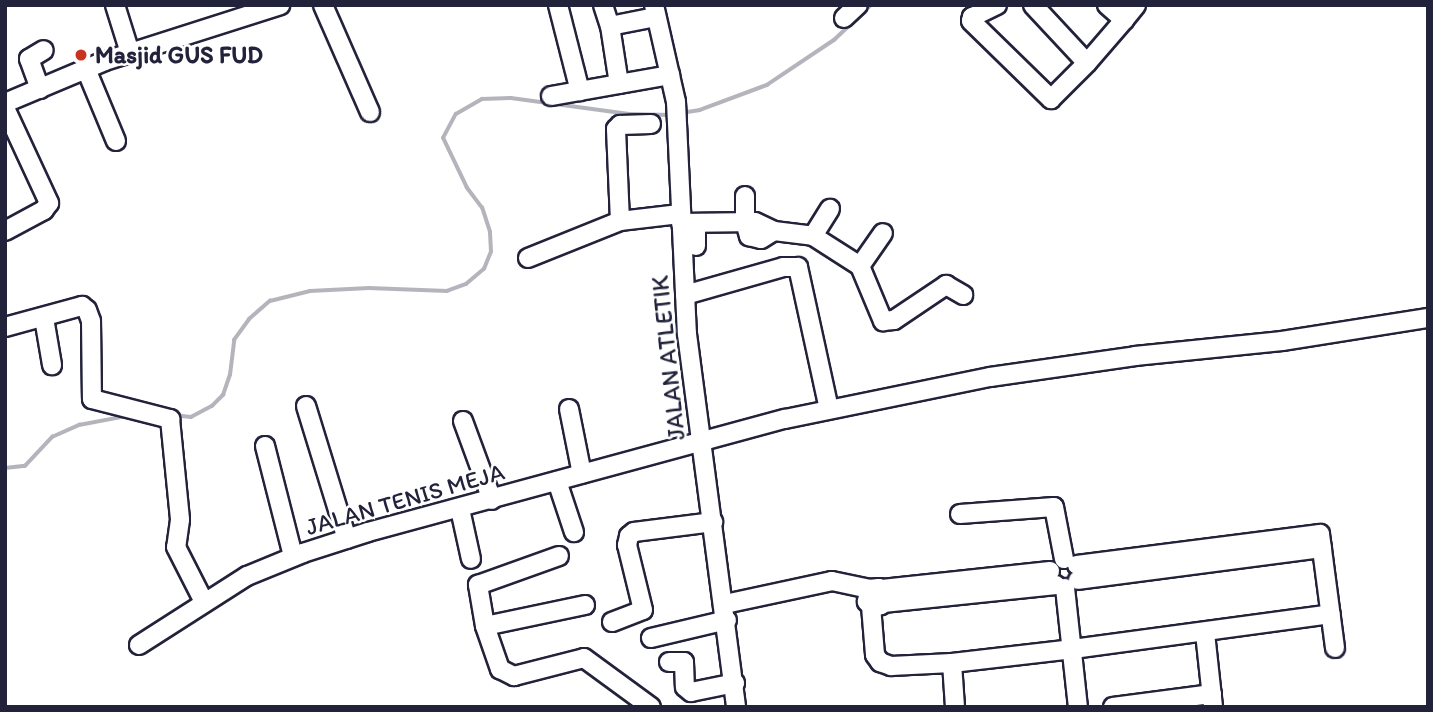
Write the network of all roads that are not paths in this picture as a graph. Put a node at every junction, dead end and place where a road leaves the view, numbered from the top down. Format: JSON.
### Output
{"nodes":[{"id":1,"x":115,"y":5,"type":"edge"},
{"id":2,"x":280,"y":5,"type":"edge"},
{"id":3,"x":323,"y":5,"type":"edge"},
{"id":4,"x":558,"y":5,"type":"edge"},
{"id":5,"x":603,"y":5,"type":"edge"},
{"id":6,"x":858,"y":5,"type":"edge"},
{"id":7,"x":997,"y":5,"type":"edge"},
{"id":8,"x":1033,"y":5,"type":"edge"},
{"id":9,"x":1107,"y":5,"type":"edge"},
{"id":10,"x":1136,"y":5,"type":"edge"},
{"id":11,"x":655,"y":11,"type":"edge"},
{"id":12,"x":844,"y":18,"type":"dead end"},
{"id":13,"x":1124,"y":20,"type":"junction"},
{"id":14,"x":610,"y":26,"type":"junction"},
{"id":15,"x":44,"y":50,"type":"dead end"},
{"id":16,"x":130,"y":53,"type":"junction"},
{"id":17,"x":1087,"y":63,"type":"junction"},
{"id":18,"x":86,"y":69,"type":"junction"},
{"id":19,"x":670,"y":75,"type":"junction"},
{"id":20,"x":619,"y":84,"type":"junction"},
{"id":21,"x":40,"y":89,"type":"junction"},
{"id":22,"x":580,"y":91,"type":"junction"},
{"id":23,"x":551,"y":96,"type":"dead end"},
{"id":24,"x":5,"y":105,"type":"edge"},
{"id":25,"x":370,"y":112,"type":"dead end"},
{"id":26,"x":652,"y":124,"type":"dead end"},
{"id":27,"x":116,"y":141,"type":"dead end"},
{"id":28,"x":745,"y":196,"type":"dead end"},
{"id":29,"x":830,"y":209,"type":"dead end"},
{"id":30,"x":686,"y":220,"type":"junction"},
{"id":31,"x":620,"y":221,"type":"junction"},
{"id":32,"x":747,"y":229,"type":"junction"},
{"id":33,"x":5,"y":231,"type":"edge"},
{"id":34,"x":883,"y":233,"type":"dead end"},
{"id":35,"x":813,"y":236,"type":"junction"},
{"id":36,"x":696,"y":246,"type":"dead end"},
{"id":37,"x":748,"y":255,"type":"dead end"},
{"id":38,"x":528,"y":258,"type":"dead end"},
{"id":39,"x":859,"y":266,"type":"junction"},
{"id":40,"x":685,"y":295,"type":"junction"},
{"id":41,"x":963,"y":295,"type":"dead end"},
{"id":42,"x":44,"y":317,"type":"junction"},
{"id":43,"x":1428,"y":318,"type":"edge"},
{"id":44,"x":5,"y":327,"type":"edge"},
{"id":45,"x":52,"y":365,"type":"dead end"},
{"id":46,"x":306,"y":406,"type":"dead end"},
{"id":47,"x":569,"y":409,"type":"dead end"},
{"id":48,"x":829,"y":409,"type":"junction"},
{"id":49,"x":463,"y":421,"type":"dead end"},
{"id":50,"x":701,"y":442,"type":"junction"},
{"id":51,"x":265,"y":446,"type":"dead end"},
{"id":52,"x":582,"y":474,"type":"junction"},
{"id":53,"x":557,"y":481,"type":"junction"},
{"id":54,"x":492,"y":500,"type":"junction"},
{"id":55,"x":460,"y":509,"type":"junction"},
{"id":56,"x":960,"y":514,"type":"dead end"},
{"id":57,"x":713,"y":522,"type":"junction"},
{"id":58,"x":574,"y":532,"type":"dead end"},
{"id":59,"x":347,"y":539,"type":"junction"},
{"id":60,"x":293,"y":556,"type":"junction"},
{"id":61,"x":559,"y":556,"type":"dead end"},
{"id":62,"x":471,"y":559,"type":"dead end"},
{"id":63,"x":1065,"y":575,"type":"junction"},
{"id":64,"x":874,"y":598,"type":"junction"},
{"id":65,"x":204,"y":602,"type":"junction"},
{"id":66,"x":585,"y":604,"type":"dead end"},
{"id":67,"x":726,"y":612,"type":"junction"},
{"id":68,"x":1331,"y":614,"type":"junction"},
{"id":69,"x":612,"y":622,"type":"dead end"},
{"id":70,"x":485,"y":626,"type":"junction"},
{"id":71,"x":1205,"y":633,"type":"junction"},
{"id":72,"x":651,"y":638,"type":"dead end"},
{"id":73,"x":139,"y":645,"type":"dead end"},
{"id":74,"x":1335,"y":648,"type":"dead end"},
{"id":75,"x":1073,"y":649,"type":"junction"},
{"id":76,"x":669,"y":662,"type":"dead end"},
{"id":77,"x":952,"y":663,"type":"junction"},
{"id":78,"x":735,"y":683,"type":"junction"},
{"id":79,"x":1213,"y":700,"type":"edge"},
{"id":80,"x":733,"y":706,"type":"edge"},
{"id":81,"x":651,"y":707,"type":"edge"},
{"id":82,"x":956,"y":707,"type":"edge"},
{"id":83,"x":1078,"y":707,"type":"edge"},
{"id":84,"x":1113,"y":707,"type":"edge"}],
"edges":[{"from":1,"to":16,"type":"street"},
{"from":2,"to":16,"type":"street"},
{"from":3,"to":25,"type":"street"},
{"from":4,"to":22,"type":"street"},
{"from":5,"to":14,"type":"street"},
{"from":6,"to":12,"type":"street"},
{"from":7,"to":17,"type":"street"},
{"from":8,"to":17,"type":"street"},
{"from":9,"to":13,"type":"street"},
{"from":10,"to":13,"type":"street"},
{"from":11,"to":14,"type":"street"},
{"from":11,"to":19,"type":"street","name":"JALAN ATLETIK"},
{"from":13,"to":17,"type":"street"},
{"from":14,"to":20,"type":"street"},
{"from":15,"to":21,"type":"street"},
{"from":16,"to":18,"type":"street"},
{"from":18,"to":21,"type":"street"},
{"from":18,"to":27,"type":"street"},
{"from":19,"to":20,"type":"street"},
{"from":19,"to":30,"type":"street","name":"JALAN ATLETIK"},
{"from":20,"to":22,"type":"street"},
{"from":21,"to":24,"type":"street"},
{"from":22,"to":23,"type":"street"},
{"from":24,"to":33,"type":"street"},
{"from":26,"to":31,"type":"street"},
{"from":28,"to":32,"type":"street"},
{"from":29,"to":35,"type":"street"},
{"from":30,"to":31,"type":"street"},
{"from":30,"to":32,"type":"street"},
{"from":30,"to":36,"type":"street"},
{"from":30,"to":40,"type":"street","name":"JALAN ATLETIK"},
{"from":31,"to":38,"type":"street"},
{"from":32,"to":35,"type":"street"},
{"from":32,"to":37,"type":"street"},
{"from":34,"to":39,"type":"street"},
{"from":35,"to":39,"type":"street"},
{"from":39,"to":41,"type":"street"},
{"from":40,"to":48,"type":"street"},
{"from":40,"to":50,"type":"street","name":"JALAN ATLETIK"},
{"from":42,"to":44,"type":"street"},
{"from":42,"to":45,"type":"street"},
{"from":42,"to":65,"type":"street"},
{"from":43,"to":48,"type":"street","name":"JALAN TENIS MEJA"},
{"from":46,"to":59,"type":"street"},
{"from":47,"to":52,"type":"street"},
{"from":48,"to":50,"type":"street","name":"JALAN TENIS MEJA"},
{"from":49,"to":54,"type":"street"},
{"from":50,"to":52,"type":"street","name":"JALAN TENIS MEJA"},
{"from":50,"to":57,"type":"street","name":"JALAN ATLETIK"},
{"from":51,"to":60,"type":"street"},
{"from":52,"to":53,"type":"street","name":"JALAN TENIS MEJA"},
{"from":53,"to":54,"type":"street","name":"JALAN TENIS MEJA"},
{"from":53,"to":58,"type":"street"},
{"from":54,"to":55,"type":"street","name":"JALAN TENIS MEJA"},
{"from":55,"to":59,"type":"street","name":"JALAN TENIS MEJA"},
{"from":55,"to":62,"type":"street"},
{"from":56,"to":63,"type":"street"},
{"from":57,"to":67,"type":"street","name":"JALAN ATLETIK"},
{"from":57,"to":69,"type":"street"},
{"from":59,"to":60,"type":"street","name":"JALAN TENIS MEJA"},
{"from":60,"to":65,"type":"street","name":"JALAN TENIS MEJA"},
{"from":61,"to":70,"type":"street"},
{"from":63,"to":64,"type":"street"},
{"from":63,"to":68,"type":"street"},
{"from":63,"to":75,"type":"street"},
{"from":64,"to":67,"type":"street"},
{"from":64,"to":77,"type":"street"},
{"from":65,"to":73,"type":"street","name":"JALAN TENIS MEJA"},
{"from":66,"to":70,"type":"street"},
{"from":67,"to":72,"type":"street"},
{"from":67,"to":78,"type":"street","name":"JALAN ATLETIK"},
{"from":68,"to":71,"type":"street"},
{"from":68,"to":74,"type":"street"},
{"from":70,"to":81,"type":"street"},
{"from":71,"to":75,"type":"street"},
{"from":71,"to":79,"type":"street"},
{"from":75,"to":77,"type":"street"},
{"from":75,"to":83,"type":"street"},
{"from":76,"to":78,"type":"street"},
{"from":77,"to":82,"type":"street"},
{"from":78,"to":80,"type":"street","name":"JALAN ATLETIK"},
{"from":79,"to":84,"type":"street"}]}
